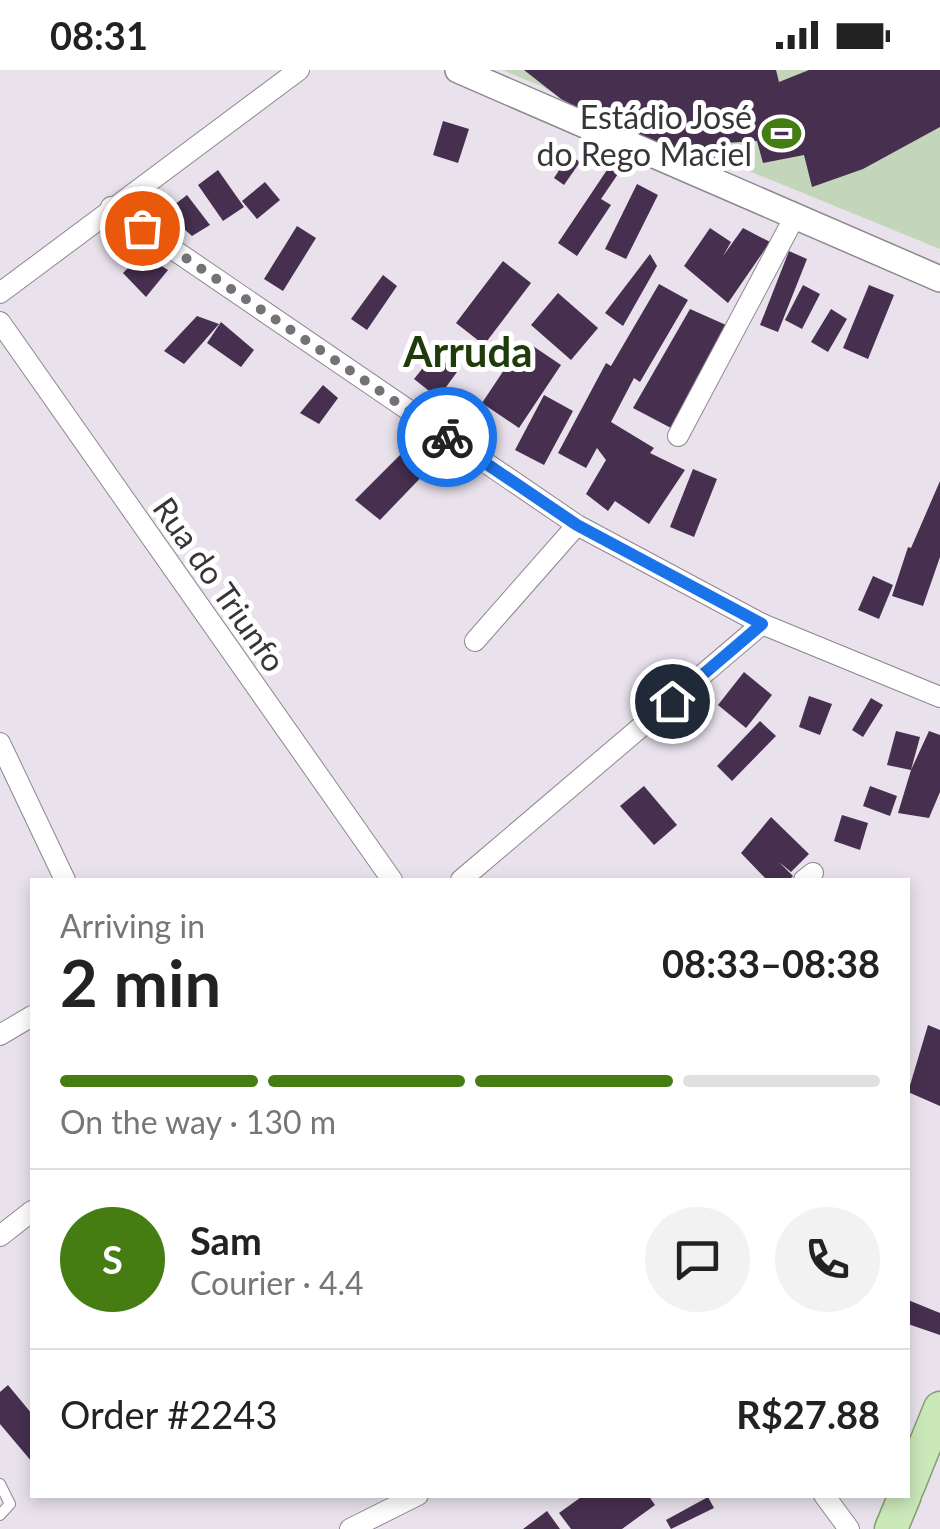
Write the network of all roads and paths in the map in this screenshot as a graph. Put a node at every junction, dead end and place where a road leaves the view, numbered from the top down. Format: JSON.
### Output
{"nodes":[{"id":1,"x":299,"y":70,"type":"edge"},
{"id":2,"x":458,"y":70,"type":"edge"},
{"id":3,"x":111,"y":207,"type":"junction"},
{"id":4,"x":794,"y":218,"type":"junction"},
{"id":5,"x":940,"y":279,"type":"edge"},
{"id":6,"x":0,"y":292,"type":"edge"},
{"id":7,"x":0,"y":322,"type":"edge"},
{"id":8,"x":678,"y":436,"type":"dead end"},
{"id":9,"x":577,"y":525,"type":"junction"},
{"id":10,"x":762,"y":624,"type":"junction"},
{"id":11,"x":475,"y":642,"type":"dead end"},
{"id":12,"x":940,"y":697,"type":"edge"},
{"id":13,"x":0,"y":743,"type":"edge"},
{"id":14,"x":64,"y":878,"type":"edge"},
{"id":15,"x":391,"y":878,"type":"edge"},
{"id":16,"x":463,"y":878,"type":"edge"},
{"id":17,"x":30,"y":1017,"type":"edge"},
{"id":18,"x":0,"y":1035,"type":"edge"},
{"id":19,"x":30,"y":1212,"type":"edge"},
{"id":20,"x":0,"y":1236,"type":"edge"},
{"id":21,"x":940,"y":1408,"type":"edge"},
{"id":22,"x":910,"y":1483,"type":"edge"},
{"id":23,"x":0,"y":1484,"type":"edge"},
{"id":24,"x":412,"y":1498,"type":"edge"},
{"id":25,"x":826,"y":1498,"type":"edge"},
{"id":26,"x":903,"y":1498,"type":"edge"},
{"id":27,"x":0,"y":1515,"type":"edge"},
{"id":28,"x":350,"y":1529,"type":"edge"},
{"id":29,"x":849,"y":1529,"type":"edge"},
{"id":30,"x":891,"y":1529,"type":"edge"}],
"edges":[{"from":1,"to":3,"type":"street"},
{"from":2,"to":4,"type":"street"},
{"from":3,"to":6,"type":"street"},
{"from":3,"to":9,"type":"street"},
{"from":4,"to":5,"type":"street"},
{"from":4,"to":8,"type":"street"},
{"from":7,"to":15,"type":"street","name":"Rua do Triunfo"},
{"from":9,"to":10,"type":"street"},
{"from":9,"to":11,"type":"street"},
{"from":10,"to":12,"type":"street"},
{"from":10,"to":16,"type":"street"},
{"from":13,"to":14,"type":"street"},
{"from":17,"to":18,"type":"street"},
{"from":19,"to":20,"type":"street"},
{"from":21,"to":22,"type":"main road"},
{"from":23,"to":27,"type":"lane"},
{"from":24,"to":28,"type":"street"},
{"from":25,"to":29,"type":"street"},
{"from":26,"to":30,"type":"main road"}]}
